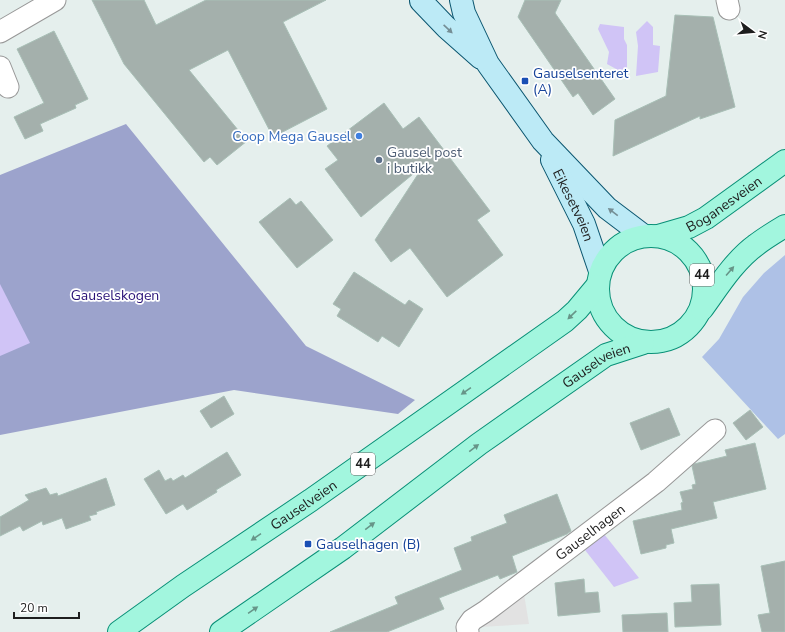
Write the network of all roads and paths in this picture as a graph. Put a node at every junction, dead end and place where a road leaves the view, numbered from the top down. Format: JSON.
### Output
{"nodes":[{"id":1,"x":55,"y":0,"type":"edge"},
{"id":2,"x":420,"y":0,"type":"edge"},
{"id":3,"x":461,"y":0,"type":"edge"},
{"id":4,"x":0,"y":32,"type":"edge"},
{"id":5,"x":488,"y":64,"type":"junction"},
{"id":6,"x":0,"y":67,"type":"edge"},
{"id":7,"x":8,"y":87,"type":"dead end"},
{"id":8,"x":543,"y":141,"type":"junction"},
{"id":9,"x":785,"y":161,"type":"edge"},
{"id":10,"x":785,"y":226,"type":"edge"},
{"id":11,"x":651,"y":236,"type":"junction"},
{"id":12,"x":599,"y":278,"type":"junction"},
{"id":13,"x":699,"y":314,"type":"junction"},
{"id":14,"x":643,"y":343,"type":"junction"},
{"id":15,"x":715,"y":430,"type":"dead end"},
{"id":16,"x":119,"y":632,"type":"edge"},
{"id":17,"x":221,"y":632,"type":"edge"},
{"id":18,"x":468,"y":632,"type":"edge"}],
"edges":[{"from":1,"to":4,"type":"street"},
{"from":2,"to":5,"type":"main road","name":"Eikesetveien","one_way":true},
{"from":3,"to":5,"type":"main road","name":"Eikesetveien"},
{"from":5,"to":8,"type":"main road","name":"Eikesetveien"},
{"from":6,"to":7,"type":"street"},
{"from":11,"to":8,"type":"main road","name":"Eikesetveien","one_way":true},
{"from":8,"to":12,"type":"main road","name":"Eikesetveien"},
{"from":9,"to":11,"type":"main road","name":"Boganesveien","number":"44"},
{"from":13,"to":10,"type":"main road","number":"44","one_way":true},
{"from":11,"to":12,"type":"main road","number":"44"},
{"from":11,"to":13,"type":"main road","number":"44"},
{"from":12,"to":14,"type":"main road","number":"44"},
{"from":12,"to":16,"type":"main road","name":"Gauselveien","number":"44","one_way":true},
{"from":13,"to":14,"type":"main road","number":"44"},
{"from":17,"to":14,"type":"main road","name":"Gauselveien","number":"44","one_way":true},
{"from":15,"to":18,"type":"street","name":"Gauselhagen"}]}
